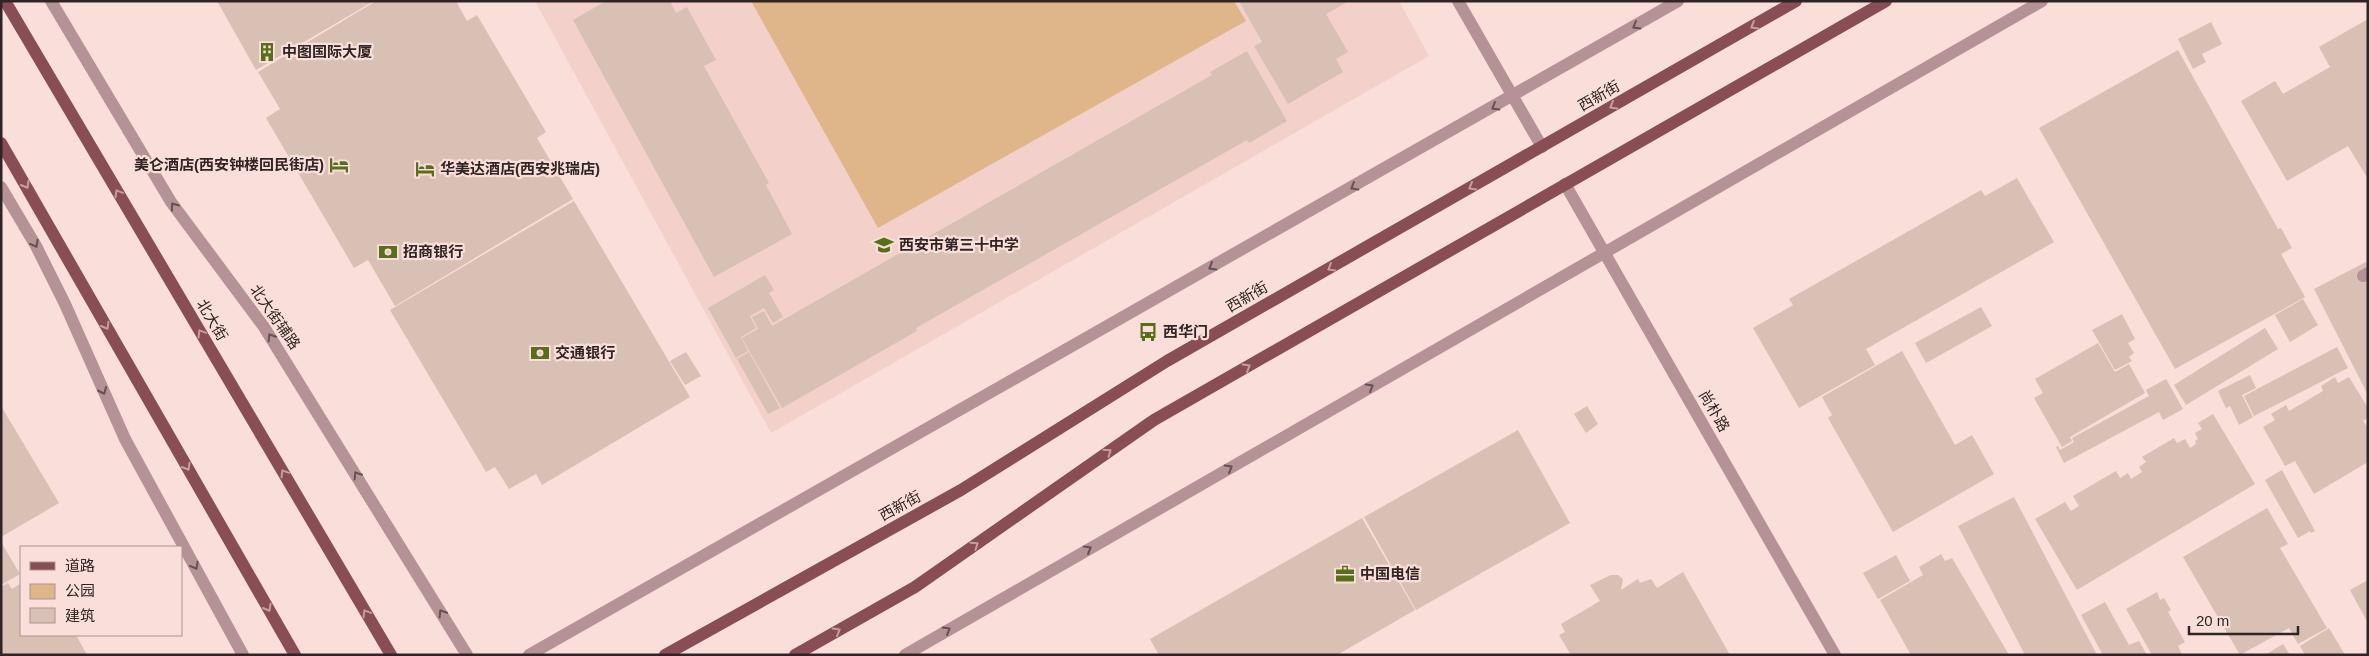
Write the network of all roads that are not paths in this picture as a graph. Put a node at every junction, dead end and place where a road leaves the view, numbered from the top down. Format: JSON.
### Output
{"nodes":[{"id":1,"x":5,"y":1,"type":"edge"},
{"id":2,"x":51,"y":1,"type":"edge"},
{"id":3,"x":1458,"y":1,"type":"edge"},
{"id":4,"x":1678,"y":1,"type":"edge"},
{"id":5,"x":1796,"y":1,"type":"edge"},
{"id":6,"x":1886,"y":1,"type":"edge"},
{"id":7,"x":2042,"y":1,"type":"edge"},
{"id":8,"x":1514,"y":96,"type":"junction"},
{"id":9,"x":1,"y":143,"type":"edge"},
{"id":10,"x":1542,"y":147,"type":"junction"},
{"id":11,"x":1564,"y":184,"type":"junction"},
{"id":12,"x":1,"y":187,"type":"edge"},
{"id":13,"x":1604,"y":253,"type":"junction"},
{"id":14,"x":243,"y":655,"type":"edge"},
{"id":15,"x":295,"y":655,"type":"edge"},
{"id":16,"x":391,"y":655,"type":"edge"},
{"id":17,"x":467,"y":655,"type":"edge"},
{"id":18,"x":529,"y":655,"type":"edge"},
{"id":19,"x":665,"y":655,"type":"edge"},
{"id":20,"x":795,"y":655,"type":"edge"},
{"id":21,"x":905,"y":655,"type":"edge"},
{"id":22,"x":1835,"y":655,"type":"edge"}],
"edges":[{"from":16,"to":1,"type":"main road","name":"北大街","one_way":true},
{"from":17,"to":2,"type":"street","name":"北大街辅路","one_way":true},
{"from":3,"to":8,"type":"street"},
{"from":4,"to":8,"type":"street","one_way":true},
{"from":5,"to":10,"type":"main road","name":"西新街","one_way":true},
{"from":6,"to":11,"type":"main road"},
{"from":7,"to":13,"type":"street"},
{"from":8,"to":10,"type":"street"},
{"from":8,"to":18,"type":"street","one_way":true},
{"from":9,"to":15,"type":"main road","one_way":true},
{"from":10,"to":19,"type":"main road","name":"西新街","one_way":true},
{"from":11,"to":13,"type":"street","name":"尚朴路"},
{"from":20,"to":11,"type":"main road","one_way":true},
{"from":12,"to":14,"type":"street","one_way":true},
{"from":21,"to":13,"type":"street","one_way":true},
{"from":13,"to":22,"type":"street","name":"尚朴路"}]}
